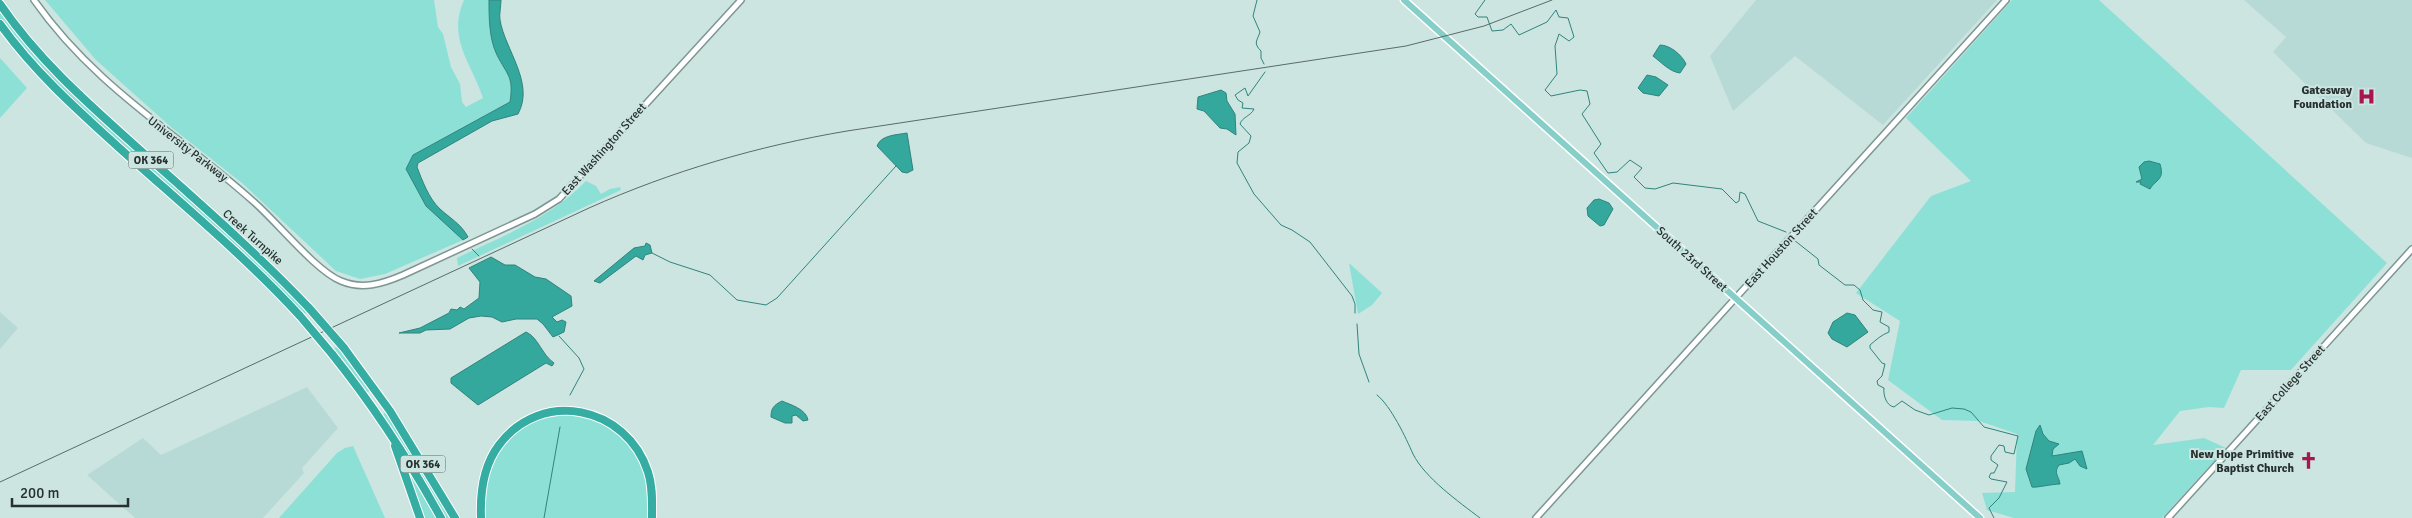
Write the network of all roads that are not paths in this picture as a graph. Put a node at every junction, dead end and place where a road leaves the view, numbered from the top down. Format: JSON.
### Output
{"nodes":[{"id":1,"x":34,"y":0,"type":"edge"},
{"id":2,"x":740,"y":0,"type":"edge"},
{"id":3,"x":1404,"y":0,"type":"edge"},
{"id":4,"x":2006,"y":0,"type":"edge"},
{"id":5,"x":0,"y":4,"type":"edge"},
{"id":6,"x":0,"y":24,"type":"edge"},
{"id":7,"x":2412,"y":249,"type":"edge"},
{"id":8,"x":353,"y":285,"type":"joint"},
{"id":9,"x":1735,"y":298,"type":"junction"},
{"id":10,"x":390,"y":432,"type":"junction"},
{"id":11,"x":420,"y":518,"type":"edge"},
{"id":12,"x":441,"y":518,"type":"edge"},
{"id":13,"x":455,"y":518,"type":"edge"},
{"id":14,"x":482,"y":518,"type":"edge"},
{"id":15,"x":652,"y":518,"type":"edge"},
{"id":16,"x":1536,"y":518,"type":"edge"},
{"id":17,"x":1980,"y":518,"type":"edge"},
{"id":18,"x":2168,"y":518,"type":"edge"}],
"edges":[{"from":1,"to":8,"type":"street","name":"University Parkway"},
{"from":2,"to":8,"type":"street","name":"East Washington Street"},
{"from":3,"to":9,"type":"main road","name":"South 23rd Street"},
{"from":4,"to":9,"type":"street","name":"East Houston Street"},
{"from":5,"to":13,"type":"highway","name":"Creek Turnpike","number":"OK 364","bridge":true},
{"from":6,"to":10,"type":"highway","name":"Creek Turnpike","number":"OK 364","bridge":true},
{"from":7,"to":18,"type":"street","name":"East College Street"},
{"from":9,"to":16,"type":"street","name":"East Houston Street"},
{"from":9,"to":17,"type":"main road","name":"South 23rd Street"},
{"from":10,"to":11,"type":"highway"},
{"from":10,"to":12,"type":"highway","name":"Creek Turnpike","number":"OK 364"},
{"from":14,"to":15,"type":"highway"}]}
